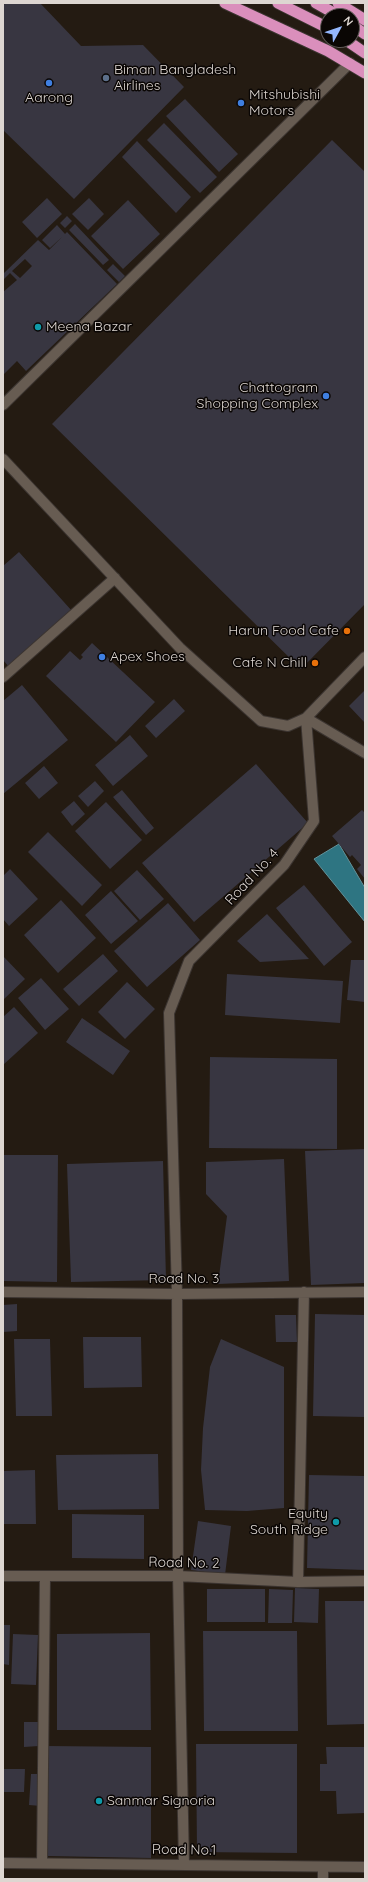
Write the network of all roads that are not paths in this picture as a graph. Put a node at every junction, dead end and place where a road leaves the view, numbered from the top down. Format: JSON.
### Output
{"nodes":[{"id":1,"x":225,"y":3,"type":"edge"},
{"id":2,"x":278,"y":3,"type":"edge"},
{"id":3,"x":316,"y":3,"type":"edge"},
{"id":4,"x":338,"y":3,"type":"edge"},
{"id":5,"x":325,"y":8,"type":"edge"},
{"id":6,"x":365,"y":20,"type":"edge"},
{"id":7,"x":320,"y":24,"type":"edge"},
{"id":8,"x":350,"y":63,"type":"junction"},
{"id":9,"x":365,"y":73,"type":"edge"},
{"id":10,"x":3,"y":405,"type":"edge"},
{"id":11,"x":3,"y":459,"type":"edge"},
{"id":12,"x":115,"y":578,"type":"junction"},
{"id":13,"x":365,"y":657,"type":"edge"},
{"id":14,"x":3,"y":677,"type":"edge"},
{"id":15,"x":306,"y":718,"type":"junction"},
{"id":16,"x":365,"y":753,"type":"edge"},
{"id":17,"x":3,"y":1292,"type":"edge"},
{"id":18,"x":304,"y":1292,"type":"junction"},
{"id":19,"x":365,"y":1292,"type":"edge"},
{"id":20,"x":177,"y":1294,"type":"junction"},
{"id":21,"x":3,"y":1576,"type":"edge"},
{"id":22,"x":178,"y":1576,"type":"junction"},
{"id":23,"x":45,"y":1577,"type":"junction"},
{"id":24,"x":365,"y":1581,"type":"edge"},
{"id":25,"x":298,"y":1582,"type":"junction"},
{"id":26,"x":3,"y":1863,"type":"edge"},
{"id":27,"x":42,"y":1863,"type":"junction"},
{"id":28,"x":184,"y":1864,"type":"junction"},
{"id":29,"x":323,"y":1867,"type":"junction"},
{"id":30,"x":365,"y":1867,"type":"edge"},
{"id":31,"x":323,"y":1879,"type":"edge"}],
"edges":[{"from":1,"to":8,"type":"highway"},
{"from":2,"to":7,"type":"highway"},
{"from":3,"to":5,"type":"highway"},
{"from":4,"to":6,"type":"highway"},
{"from":8,"to":9,"type":"highway"},
{"from":8,"to":10,"type":"street"},
{"from":11,"to":12,"type":"street"},
{"from":12,"to":14,"type":"street"},
{"from":12,"to":15,"type":"street"},
{"from":13,"to":15,"type":"street"},
{"from":15,"to":16,"type":"street"},
{"from":15,"to":20,"type":"street","name":"Road No. 4"},
{"from":17,"to":20,"type":"street","name":"Road No. 3"},
{"from":18,"to":19,"type":"street","name":"Road No. 3"},
{"from":18,"to":20,"type":"street","name":"Road No. 3"},
{"from":18,"to":25,"type":"street"},
{"from":20,"to":22,"type":"street"},
{"from":21,"to":23,"type":"street","name":"Road No. 2"},
{"from":22,"to":23,"type":"street","name":"Road No. 2"},
{"from":22,"to":25,"type":"street","name":"Road No. 2"},
{"from":22,"to":28,"type":"street"},
{"from":23,"to":27,"type":"street"},
{"from":24,"to":25,"type":"street","name":"Road No. 2"},
{"from":26,"to":27,"type":"street","name":"Road No.1"},
{"from":27,"to":28,"type":"street","name":"Road No.1"},
{"from":28,"to":29,"type":"street","name":"Road No.1"},
{"from":29,"to":30,"type":"street","name":"Road No.1"},
{"from":29,"to":31,"type":"street"}]}
